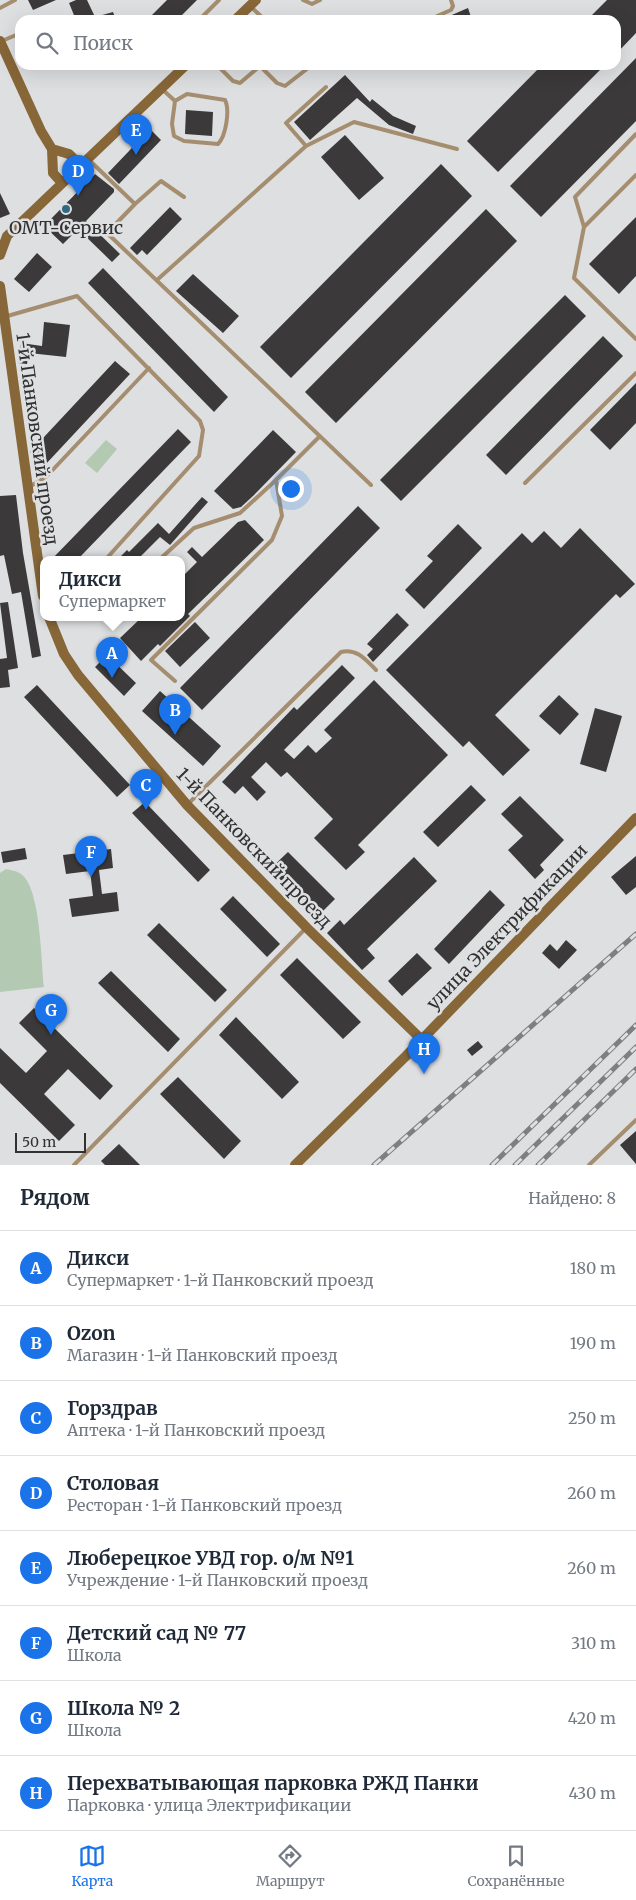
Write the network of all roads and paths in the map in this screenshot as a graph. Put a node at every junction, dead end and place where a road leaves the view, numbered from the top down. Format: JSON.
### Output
{"nodes":[{"id":1,"x":15,"y":0,"type":"edge"},
{"id":2,"x":219,"y":0,"type":"edge"},
{"id":3,"x":303,"y":0,"type":"edge"},
{"id":4,"x":320,"y":0,"type":"edge"},
{"id":5,"x":451,"y":0,"type":"edge"},
{"id":6,"x":253,"y":3,"type":"edge"},
{"id":7,"x":0,"y":8,"type":"edge"},
{"id":8,"x":204,"y":15,"type":"edge"},
{"id":9,"x":240,"y":15,"type":"edge"},
{"id":10,"x":261,"y":15,"type":"edge"},
{"id":11,"x":439,"y":15,"type":"edge"},
{"id":12,"x":15,"y":35,"type":"edge"},
{"id":13,"x":0,"y":41,"type":"edge"},
{"id":14,"x":181,"y":70,"type":"edge"},
{"id":15,"x":222,"y":70,"type":"edge"},
{"id":16,"x":255,"y":70,"type":"edge"},
{"id":17,"x":264,"y":70,"type":"edge"},
{"id":18,"x":305,"y":70,"type":"edge"},
{"id":19,"x":326,"y":87,"type":"dead end"},
{"id":20,"x":161,"y":88,"type":"junction"},
{"id":21,"x":175,"y":101,"type":"junction"},
{"id":22,"x":636,"y":134,"type":"edge"},
{"id":23,"x":306,"y":146,"type":"junction"},
{"id":24,"x":457,"y":148,"type":"dead end"},
{"id":25,"x":52,"y":149,"type":"junction"},
{"id":26,"x":84,"y":162,"type":"junction"},
{"id":27,"x":636,"y":175,"type":"edge"},
{"id":28,"x":62,"y":183,"type":"junction"},
{"id":29,"x":184,"y":197,"type":"dead end"},
{"id":30,"x":135,"y":204,"type":"junction"},
{"id":31,"x":584,"y":227,"type":"junction"},
{"id":32,"x":0,"y":255,"type":"edge"},
{"id":33,"x":157,"y":280,"type":"junction"},
{"id":34,"x":0,"y":286,"type":"edge"},
{"id":35,"x":4,"y":316,"type":"junction"},
{"id":36,"x":636,"y":339,"type":"edge"},
{"id":37,"x":149,"y":368,"type":"junction"},
{"id":38,"x":636,"y":373,"type":"edge"},
{"id":39,"x":320,"y":436,"type":"junction"},
{"id":40,"x":276,"y":480,"type":"junction"},
{"id":41,"x":525,"y":483,"type":"dead end"},
{"id":42,"x":371,"y":485,"type":"dead end"},
{"id":43,"x":27,"y":487,"type":"junction"},
{"id":44,"x":109,"y":556,"type":"edge"},
{"id":45,"x":163,"y":556,"type":"edge"},
{"id":46,"x":40,"y":576,"type":"edge"},
{"id":47,"x":51,"y":621,"type":"edge"},
{"id":48,"x":376,"y":670,"type":"dead end"},
{"id":49,"x":175,"y":681,"type":"dead end"},
{"id":50,"x":187,"y":805,"type":"junction"},
{"id":51,"x":636,"y":818,"type":"edge"},
{"id":52,"x":307,"y":928,"type":"junction"},
{"id":53,"x":421,"y":1039,"type":"junction"},
{"id":54,"x":636,"y":1120,"type":"edge"},
{"id":55,"x":74,"y":1165,"type":"edge"},
{"id":56,"x":295,"y":1165,"type":"edge"},
{"id":57,"x":589,"y":1165,"type":"edge"}],
"edges":[{"from":1,"to":7,"type":"lane"},
{"from":2,"to":8,"type":"lane"},
{"from":3,"to":4,"type":"lane"},
{"from":5,"to":11,"type":"lane"},
{"from":6,"to":9,"type":"street"},
{"from":6,"to":10,"type":"lane"},
{"from":12,"to":13,"type":"lane"},
{"from":13,"to":25,"type":"street"},
{"from":14,"to":20,"type":"street"},
{"from":15,"to":16,"type":"lane"},
{"from":17,"to":18,"type":"lane"},
{"from":19,"to":23,"type":"lane"},
{"from":20,"to":21,"type":"lane"},
{"from":20,"to":26,"type":"street"},
{"from":21,"to":21,"type":"lane"},
{"from":22,"to":31,"type":"lane"},
{"from":23,"to":24,"type":"lane"},
{"from":23,"to":33,"type":"lane"},
{"from":25,"to":26,"type":"street"},
{"from":25,"to":28,"type":"street"},
{"from":26,"to":28,"type":"street"},
{"from":26,"to":30,"type":"lane"},
{"from":27,"to":31,"type":"lane"},
{"from":28,"to":32,"type":"street"},
{"from":29,"to":30,"type":"lane"},
{"from":30,"to":33,"type":"lane"},
{"from":31,"to":36,"type":"lane"},
{"from":33,"to":39,"type":"lane"},
{"from":34,"to":35,"type":"street","name":"1-й Панковский проезд"},
{"from":35,"to":37,"type":"lane"},
{"from":35,"to":43,"type":"street","name":"1-й Панковский проезд"},
{"from":37,"to":43,"type":"lane"},
{"from":37,"to":44,"type":"lane"},
{"from":38,"to":41,"type":"lane"},
{"from":39,"to":40,"type":"lane"},
{"from":39,"to":42,"type":"lane"},
{"from":40,"to":45,"type":"lane"},
{"from":40,"to":49,"type":"lane"},
{"from":43,"to":46,"type":"street","name":"1-й Панковский проезд"},
{"from":47,"to":50,"type":"street","name":"1-й Панковский проезд"},
{"from":48,"to":50,"type":"lane"},
{"from":50,"to":52,"type":"street","name":"1-й Панковский проезд"},
{"from":51,"to":53,"type":"street","name":"улица Электрификации"},
{"from":52,"to":53,"type":"street","name":"1-й Панковский проезд"},
{"from":52,"to":55,"type":"lane"},
{"from":53,"to":56,"type":"street","name":"улица Электрификации"},
{"from":54,"to":57,"type":"lane"}]}
